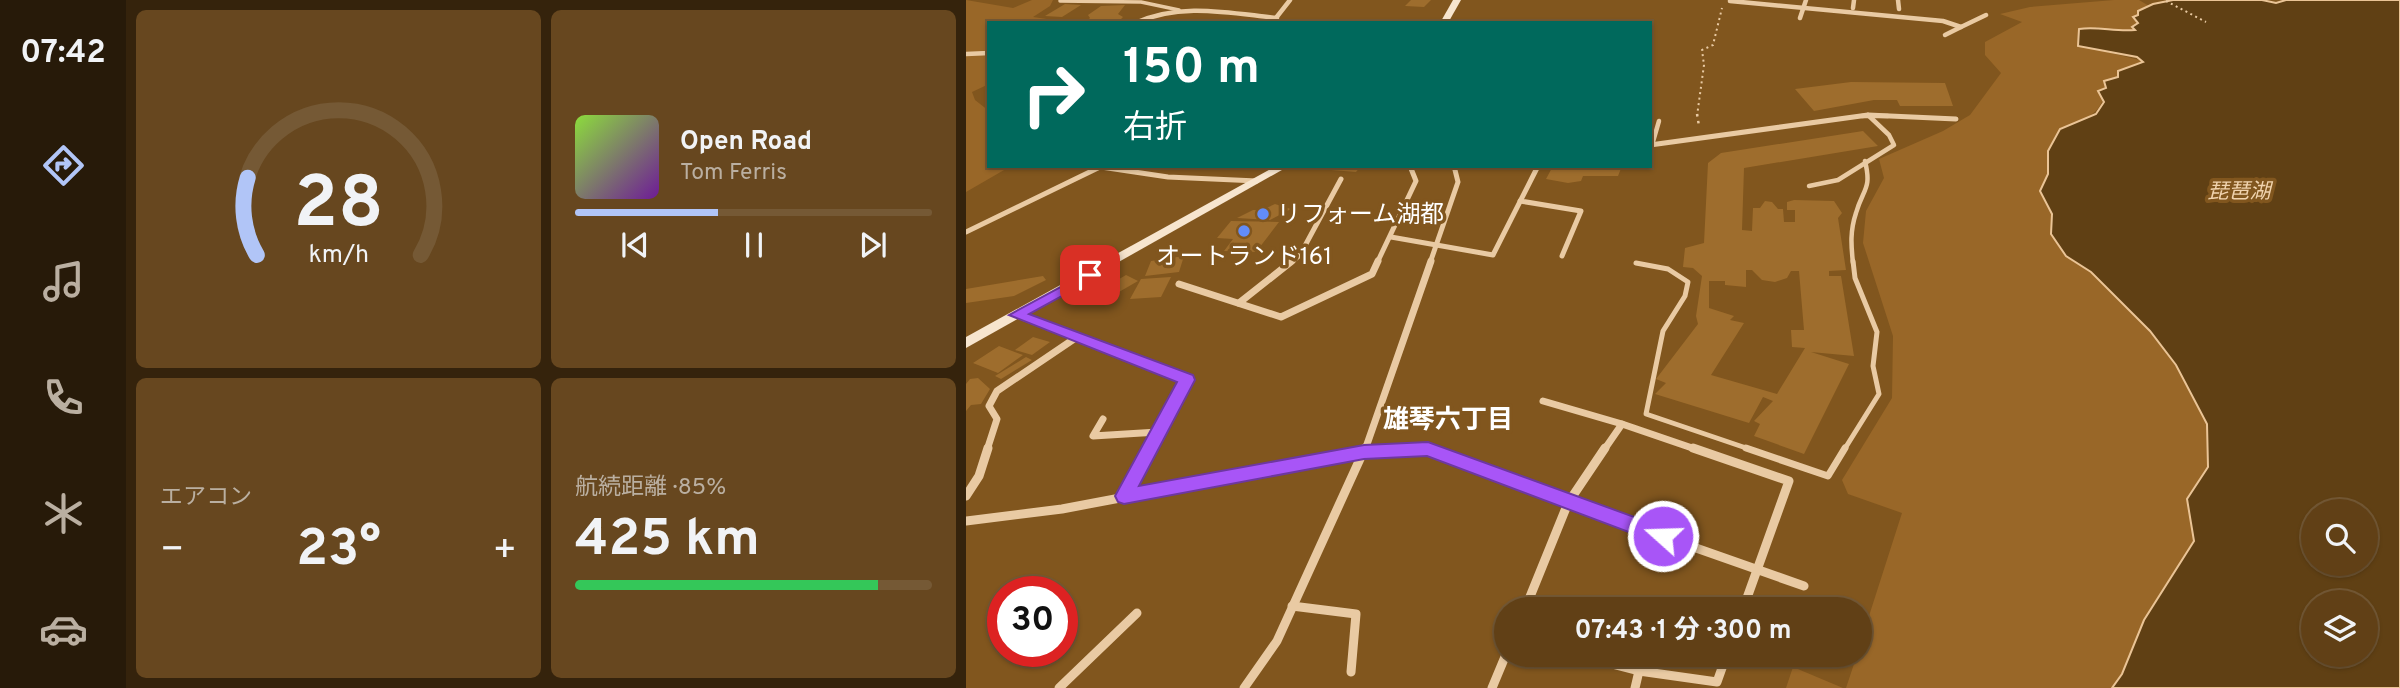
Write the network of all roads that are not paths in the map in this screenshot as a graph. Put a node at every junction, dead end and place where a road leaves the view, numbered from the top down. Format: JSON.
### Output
{"nodes":[{"id":1,"x":1290,"y":0,"type":"edge"},
{"id":2,"x":1457,"y":0,"type":"edge"},
{"id":3,"x":1806,"y":0,"type":"edge"},
{"id":4,"x":1854,"y":0,"type":"edge"},
{"id":5,"x":1898,"y":0,"type":"edge"},
{"id":6,"x":1060,"y":1,"type":"edge"},
{"id":7,"x":1140,"y":1,"type":"edge"},
{"id":8,"x":1727,"y":1,"type":"edge"},
{"id":9,"x":1804,"y":7,"type":"junction"},
{"id":10,"x":1853,"y":8,"type":"dead end"},
{"id":11,"x":1899,"y":9,"type":"dead end"},
{"id":12,"x":1179,"y":10,"type":"junction"},
{"id":13,"x":1986,"y":15,"type":"dead end"},
{"id":14,"x":1277,"y":18,"type":"junction"},
{"id":15,"x":1800,"y":18,"type":"dead end"},
{"id":16,"x":1138,"y":21,"type":"edge"},
{"id":17,"x":1274,"y":21,"type":"edge"},
{"id":18,"x":1445,"y":21,"type":"edge"},
{"id":19,"x":1961,"y":27,"type":"junction"},
{"id":20,"x":1945,"y":35,"type":"dead end"},
{"id":21,"x":987,"y":52,"type":"edge"},
{"id":22,"x":966,"y":54,"type":"edge"},
{"id":23,"x":1868,"y":115,"type":"junction"},
{"id":24,"x":1956,"y":119,"type":"dead end"},
{"id":25,"x":1659,"y":121,"type":"dead end"},
{"id":26,"x":1652,"y":142,"type":"edge"},
{"id":27,"x":1652,"y":145,"type":"edge"},
{"id":28,"x":1865,"y":161,"type":"junction"},
{"id":29,"x":1099,"y":168,"type":"edge"},
{"id":30,"x":1108,"y":168,"type":"edge"},
{"id":31,"x":1281,"y":168,"type":"edge"},
{"id":32,"x":1411,"y":168,"type":"edge"},
{"id":33,"x":1454,"y":168,"type":"edge"},
{"id":34,"x":1537,"y":168,"type":"edge"},
{"id":35,"x":1341,"y":179,"type":"dead end"},
{"id":36,"x":1261,"y":181,"type":"junction"},
{"id":37,"x":1809,"y":187,"type":"dead end"},
{"id":38,"x":1520,"y":201,"type":"junction"},
{"id":39,"x":966,"y":232,"type":"edge"},
{"id":40,"x":1391,"y":237,"type":"junction"},
{"id":41,"x":1436,"y":245,"type":"junction"},
{"id":42,"x":1562,"y":256,"type":"dead end"},
{"id":43,"x":1636,"y":263,"type":"dead end"},
{"id":44,"x":1179,"y":284,"type":"dead end"},
{"id":45,"x":1239,"y":303,"type":"junction"},
{"id":46,"x":1017,"y":315,"type":"junction"},
{"id":47,"x":1074,"y":339,"type":"junction"},
{"id":48,"x":966,"y":343,"type":"edge"},
{"id":49,"x":1543,"y":401,"type":"dead end"},
{"id":50,"x":1103,"y":419,"type":"dead end"},
{"id":51,"x":1622,"y":424,"type":"junction"},
{"id":52,"x":1158,"y":432,"type":"junction"},
{"id":53,"x":1364,"y":452,"type":"junction"},
{"id":54,"x":966,"y":496,"type":"edge"},
{"id":55,"x":1124,"y":496,"type":"junction"},
{"id":56,"x":1568,"y":503,"type":"junction"},
{"id":57,"x":966,"y":521,"type":"edge"},
{"id":58,"x":1757,"y":570,"type":"junction"},
{"id":59,"x":1804,"y":586,"type":"dead end"},
{"id":60,"x":1530,"y":597,"type":"edge"},
{"id":61,"x":1747,"y":597,"type":"edge"},
{"id":62,"x":1292,"y":606,"type":"junction"},
{"id":63,"x":1137,"y":613,"type":"dead end"},
{"id":64,"x":1501,"y":667,"type":"edge"},
{"id":65,"x":1623,"y":667,"type":"edge"},
{"id":66,"x":1722,"y":667,"type":"edge"},
{"id":67,"x":1639,"y":671,"type":"junction"},
{"id":68,"x":1351,"y":672,"type":"dead end"},
{"id":69,"x":1059,"y":688,"type":"edge"},
{"id":70,"x":1244,"y":688,"type":"edge"},
{"id":71,"x":1492,"y":688,"type":"edge"},
{"id":72,"x":1634,"y":688,"type":"edge"}],
"edges":[{"from":1,"to":14,"type":"street"},
{"from":2,"to":18,"type":"main road"},
{"from":3,"to":9,"type":"street"},
{"from":4,"to":10,"type":"street"},
{"from":5,"to":11,"type":"street"},
{"from":6,"to":7,"type":"lane"},
{"from":7,"to":12,"type":"lane"},
{"from":8,"to":9,"type":"street"},
{"from":9,"to":15,"type":"street"},
{"from":9,"to":19,"type":"street"},
{"from":12,"to":14,"type":"street"},
{"from":12,"to":16,"type":"street"},
{"from":13,"to":19,"type":"street"},
{"from":14,"to":17,"type":"street"},
{"from":19,"to":20,"type":"street"},
{"from":21,"to":22,"type":"street"},
{"from":23,"to":24,"type":"street"},
{"from":23,"to":27,"type":"street"},
{"from":23,"to":28,"type":"lane"},
{"from":25,"to":26,"type":"lane"},
{"from":28,"to":37,"type":"lane"},
{"from":28,"to":43,"type":"lane"},
{"from":29,"to":39,"type":"street"},
{"from":30,"to":36,"type":"street"},
{"from":31,"to":36,"type":"main road"},
{"from":32,"to":40,"type":"street"},
{"from":33,"to":41,"type":"street"},
{"from":34,"to":38,"type":"street"},
{"from":35,"to":45,"type":"street"},
{"from":36,"to":46,"type":"main road"},
{"from":38,"to":41,"type":"street"},
{"from":38,"to":42,"type":"street"},
{"from":40,"to":41,"type":"street"},
{"from":40,"to":45,"type":"street"},
{"from":41,"to":53,"type":"street"},
{"from":44,"to":45,"type":"street"},
{"from":46,"to":47,"type":"street"},
{"from":46,"to":48,"type":"main road"},
{"from":47,"to":52,"type":"street"},
{"from":47,"to":54,"type":"street"},
{"from":49,"to":51,"type":"street"},
{"from":50,"to":52,"type":"street"},
{"from":51,"to":56,"type":"street"},
{"from":51,"to":58,"type":"street"},
{"from":52,"to":55,"type":"street"},
{"from":53,"to":55,"type":"street"},
{"from":53,"to":56,"type":"street"},
{"from":53,"to":62,"type":"street"},
{"from":55,"to":57,"type":"street"},
{"from":56,"to":58,"type":"street"},
{"from":56,"to":60,"type":"street"},
{"from":58,"to":59,"type":"street"},
{"from":58,"to":61,"type":"street"},
{"from":62,"to":68,"type":"street"},
{"from":62,"to":70,"type":"street"},
{"from":63,"to":69,"type":"street"},
{"from":64,"to":71,"type":"street"},
{"from":65,"to":67,"type":"street"},
{"from":66,"to":67,"type":"street"},
{"from":67,"to":72,"type":"street"}]}
